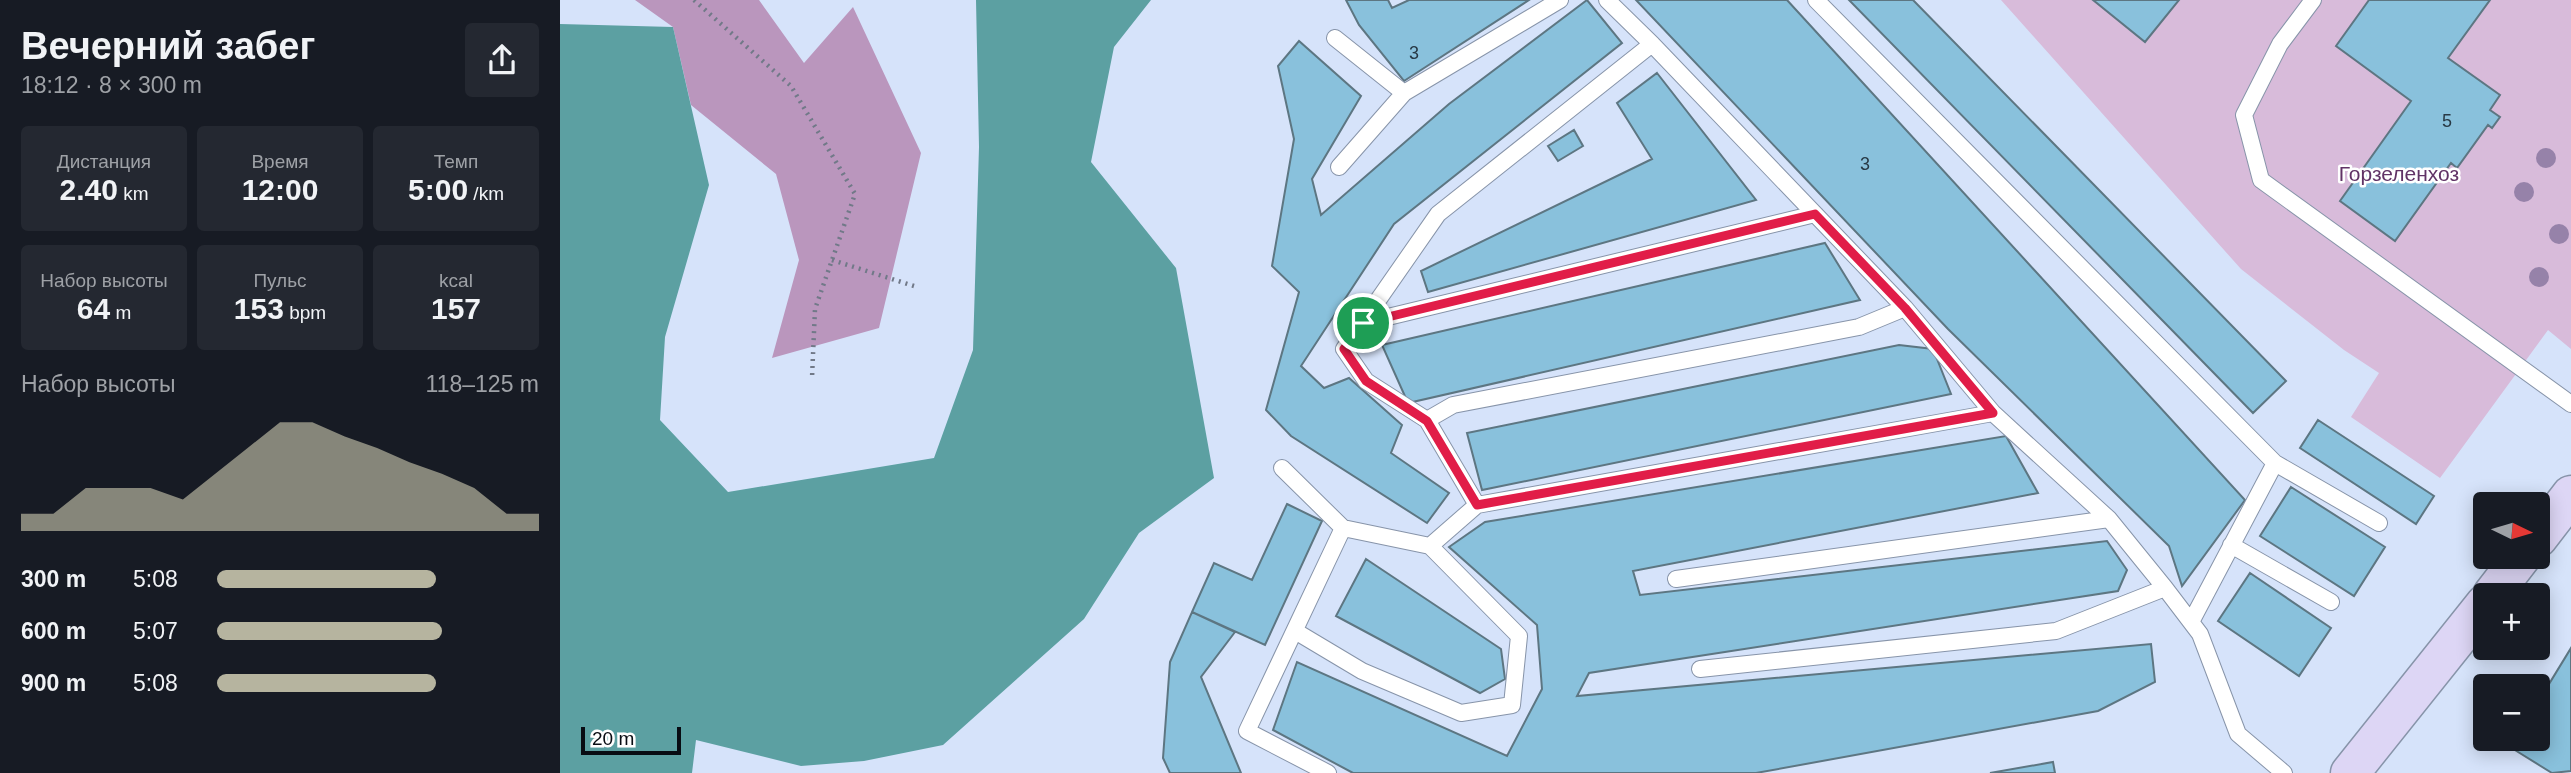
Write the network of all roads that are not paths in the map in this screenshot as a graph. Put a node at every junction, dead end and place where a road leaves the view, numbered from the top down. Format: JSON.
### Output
{"nodes":[{"id":1,"x":1560,"y":0,"type":"edge"},
{"id":2,"x":1606,"y":0,"type":"edge"},
{"id":3,"x":1816,"y":0,"type":"edge"},
{"id":4,"x":2313,"y":0,"type":"edge"},
{"id":5,"x":1335,"y":38,"type":"dead end"},
{"id":6,"x":1652,"y":44,"type":"junction"},
{"id":7,"x":1404,"y":93,"type":"junction"},
{"id":8,"x":1339,"y":167,"type":"dead end"},
{"id":9,"x":1815,"y":214,"type":"junction"},
{"id":10,"x":1905,"y":308,"type":"junction"},
{"id":11,"x":1363,"y":323,"type":"junction"},
{"id":12,"x":2571,"y":404,"type":"edge"},
{"id":13,"x":1993,"y":413,"type":"junction"},
{"id":14,"x":1427,"y":421,"type":"junction"},
{"id":15,"x":2275,"y":463,"type":"junction"},
{"id":16,"x":1282,"y":468,"type":"dead end"},
{"id":17,"x":2571,"y":495,"type":"edge"},
{"id":18,"x":1477,"y":505,"type":"junction"},
{"id":19,"x":2109,"y":519,"type":"junction"},
{"id":20,"x":2550,"y":522,"type":"edge"},
{"id":21,"x":2379,"y":523,"type":"dead end"},
{"id":22,"x":1343,"y":528,"type":"junction"},
{"id":23,"x":2231,"y":545,"type":"junction"},
{"id":24,"x":1430,"y":546,"type":"junction"},
{"id":25,"x":2512,"y":569,"type":"edge"},
{"id":26,"x":1676,"y":579,"type":"dead end"},
{"id":27,"x":2501,"y":583,"type":"edge"},
{"id":28,"x":2165,"y":588,"type":"junction"},
{"id":29,"x":2331,"y":602,"type":"dead end"},
{"id":30,"x":2473,"y":619,"type":"edge"},
{"id":31,"x":2191,"y":622,"type":"junction"},
{"id":32,"x":1295,"y":631,"type":"junction"},
{"id":33,"x":1700,"y":670,"type":"dead end"},
{"id":34,"x":1328,"y":773,"type":"edge"},
{"id":35,"x":2284,"y":773,"type":"edge"},
{"id":36,"x":2350,"y":773,"type":"edge"}],
"edges":[{"from":1,"to":7,"type":"lane"},
{"from":2,"to":6,"type":"lane"},
{"from":3,"to":15,"type":"lane"},
{"from":4,"to":12,"type":"lane"},
{"from":5,"to":7,"type":"lane"},
{"from":6,"to":9,"type":"lane"},
{"from":6,"to":11,"type":"lane"},
{"from":7,"to":8,"type":"lane"},
{"from":9,"to":10,"type":"lane"},
{"from":9,"to":11,"type":"lane"},
{"from":10,"to":13,"type":"lane"},
{"from":10,"to":14,"type":"lane"},
{"from":11,"to":14,"type":"lane"},
{"from":13,"to":18,"type":"lane"},
{"from":13,"to":19,"type":"lane"},
{"from":14,"to":18,"type":"lane"},
{"from":15,"to":21,"type":"lane"},
{"from":15,"to":23,"type":"lane"},
{"from":16,"to":22,"type":"lane"},
{"from":17,"to":20,"type":"main road"},
{"from":18,"to":24,"type":"lane"},
{"from":19,"to":26,"type":"lane"},
{"from":19,"to":28,"type":"lane"},
{"from":22,"to":24,"type":"lane"},
{"from":22,"to":32,"type":"lane"},
{"from":23,"to":29,"type":"lane"},
{"from":23,"to":31,"type":"lane"},
{"from":24,"to":32,"type":"lane"},
{"from":25,"to":27,"type":"main road"},
{"from":28,"to":31,"type":"lane"},
{"from":28,"to":33,"type":"lane"},
{"from":30,"to":36,"type":"main road"},
{"from":31,"to":35,"type":"lane"},
{"from":32,"to":34,"type":"lane"}]}
